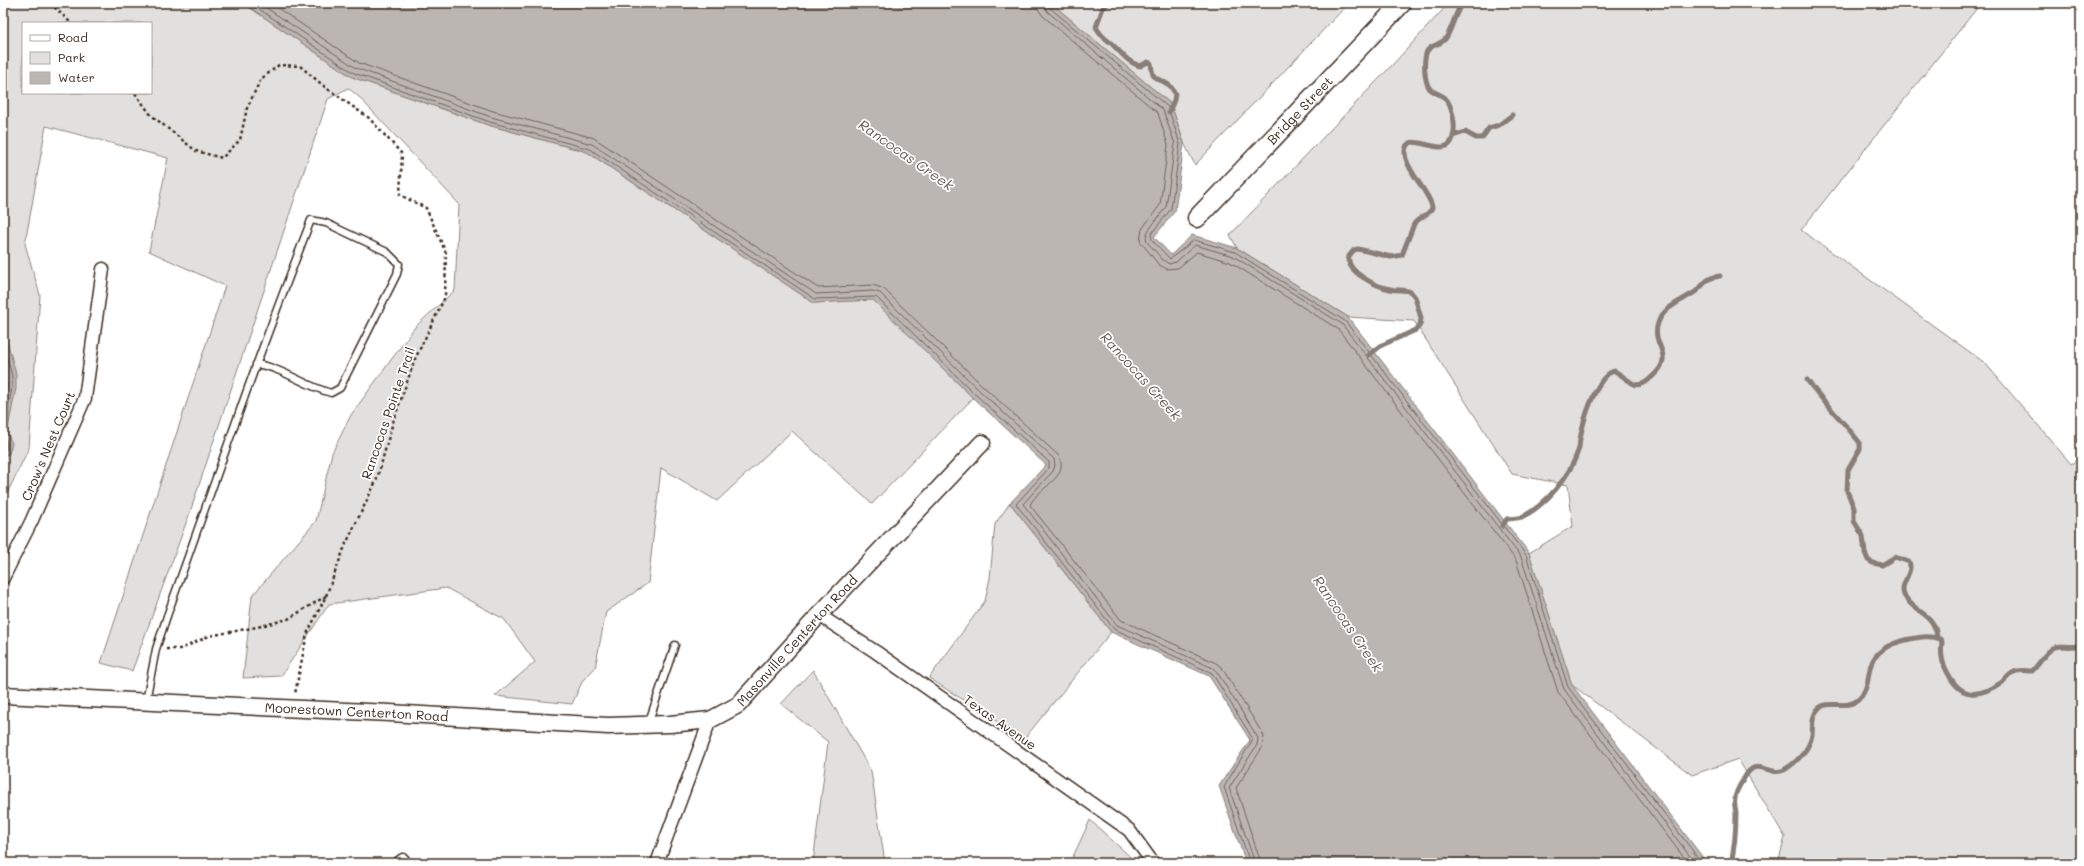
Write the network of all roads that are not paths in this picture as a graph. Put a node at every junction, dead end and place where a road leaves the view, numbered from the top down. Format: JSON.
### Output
{"nodes":[{"id":1,"x":1402,"y":3,"type":"edge"},
{"id":2,"x":1197,"y":218,"type":"dead end"},
{"id":3,"x":103,"y":269,"type":"dead end"},
{"id":4,"x":256,"y":364,"type":"junction"},
{"id":5,"x":982,"y":443,"type":"dead end"},
{"id":6,"x":3,"y":578,"type":"edge"},
{"id":7,"x":819,"y":615,"type":"junction"},
{"id":8,"x":675,"y":646,"type":"dead end"},
{"id":9,"x":3,"y":695,"type":"edge"},
{"id":10,"x":146,"y":701,"type":"junction"},
{"id":11,"x":710,"y":720,"type":"junction"},
{"id":12,"x":648,"y":725,"type":"junction"},
{"id":13,"x":657,"y":863,"type":"edge"},
{"id":14,"x":1153,"y":863,"type":"edge"}],
"edges":[{"from":1,"to":2,"type":"main road","name":"Bridge Street"},
{"from":3,"to":6,"type":"street","name":"Crow's Nest Court"},
{"from":4,"to":4,"type":"lane"},
{"from":4,"to":10,"type":"lane"},
{"from":5,"to":7,"type":"street","name":"Masonville Centerton Road"},
{"from":7,"to":11,"type":"street","name":"Masonville Centerton Road"},
{"from":7,"to":14,"type":"street","name":"Texas Avenue"},
{"from":8,"to":12,"type":"lane"},
{"from":9,"to":10,"type":"street","name":"Moorestown Centerton Road"},
{"from":10,"to":12,"type":"street","name":"Moorestown Centerton Road"},
{"from":11,"to":12,"type":"street","name":"Moorestown Centerton Road"},
{"from":11,"to":13,"type":"street"}]}
